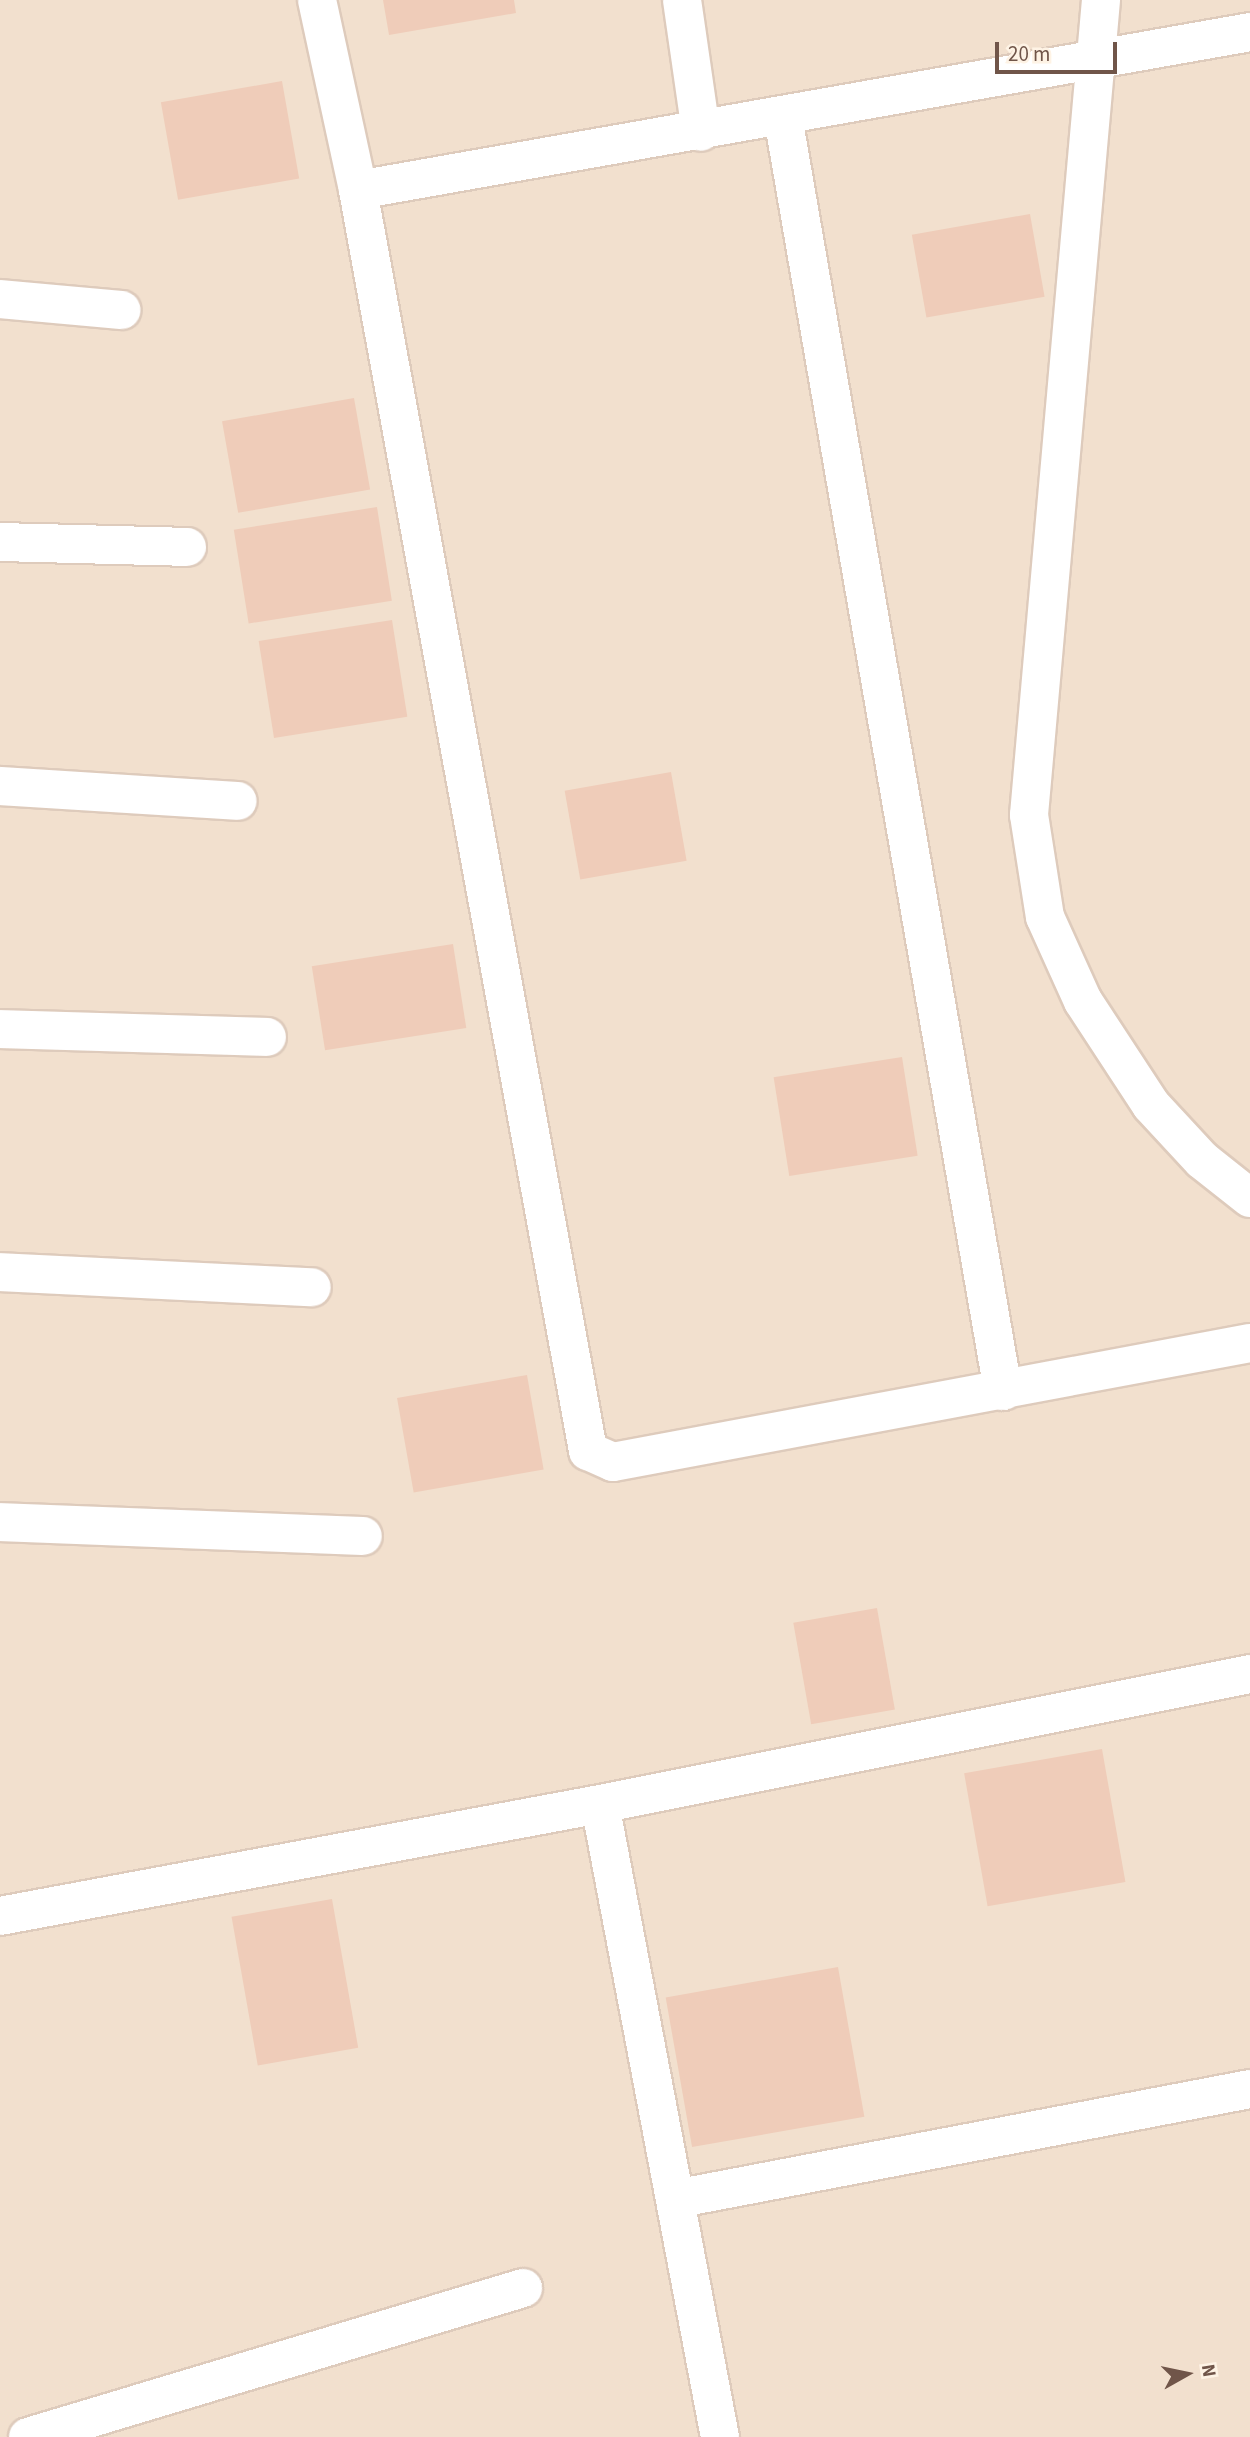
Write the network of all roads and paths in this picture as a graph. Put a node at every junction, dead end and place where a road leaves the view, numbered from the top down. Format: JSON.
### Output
{"nodes":[{"id":1,"x":317,"y":0,"type":"edge"},
{"id":2,"x":682,"y":0,"type":"edge"},
{"id":3,"x":1101,"y":0,"type":"edge"},
{"id":4,"x":1250,"y":32,"type":"edge"},
{"id":5,"x":1096,"y":62,"type":"junction"},
{"id":6,"x":783,"y":117,"type":"junction"},
{"id":7,"x":701,"y":132,"type":"junction"},
{"id":8,"x":358,"y":190,"type":"junction"},
{"id":9,"x":0,"y":299,"type":"edge"},
{"id":10,"x":122,"y":310,"type":"dead end"},
{"id":11,"x":0,"y":542,"type":"edge"},
{"id":12,"x":187,"y":547,"type":"dead end"},
{"id":13,"x":0,"y":786,"type":"edge"},
{"id":14,"x":238,"y":801,"type":"dead end"},
{"id":15,"x":0,"y":1029,"type":"edge"},
{"id":16,"x":267,"y":1037,"type":"dead end"},
{"id":17,"x":1250,"y":1198,"type":"edge"},
{"id":18,"x":0,"y":1272,"type":"edge"},
{"id":19,"x":312,"y":1287,"type":"dead end"},
{"id":20,"x":1250,"y":1343,"type":"edge"},
{"id":21,"x":1003,"y":1391,"type":"junction"},
{"id":22,"x":0,"y":1522,"type":"edge"},
{"id":23,"x":363,"y":1536,"type":"dead end"},
{"id":24,"x":1250,"y":1674,"type":"edge"},
{"id":25,"x":600,"y":1804,"type":"junction"},
{"id":26,"x":0,"y":1916,"type":"edge"},
{"id":27,"x":1250,"y":2089,"type":"edge"},
{"id":28,"x":675,"y":2199,"type":"junction"},
{"id":29,"x":523,"y":2288,"type":"dead end"},
{"id":30,"x":28,"y":2437,"type":"edge"},
{"id":31,"x":720,"y":2437,"type":"edge"}],
"edges":[{"from":1,"to":8,"type":"street"},
{"from":2,"to":7,"type":"street"},
{"from":3,"to":5,"type":"street"},
{"from":4,"to":5,"type":"street"},
{"from":5,"to":6,"type":"street"},
{"from":5,"to":17,"type":"street"},
{"from":6,"to":7,"type":"street"},
{"from":6,"to":21,"type":"street"},
{"from":7,"to":8,"type":"street"},
{"from":8,"to":21,"type":"street"},
{"from":9,"to":10,"type":"street"},
{"from":11,"to":12,"type":"street"},
{"from":13,"to":14,"type":"street"},
{"from":15,"to":16,"type":"street"},
{"from":18,"to":19,"type":"street"},
{"from":20,"to":21,"type":"street"},
{"from":22,"to":23,"type":"street"},
{"from":24,"to":25,"type":"street"},
{"from":25,"to":26,"type":"street"},
{"from":25,"to":28,"type":"street"},
{"from":27,"to":28,"type":"street"},
{"from":28,"to":31,"type":"street"},
{"from":29,"to":30,"type":"street"}]}
